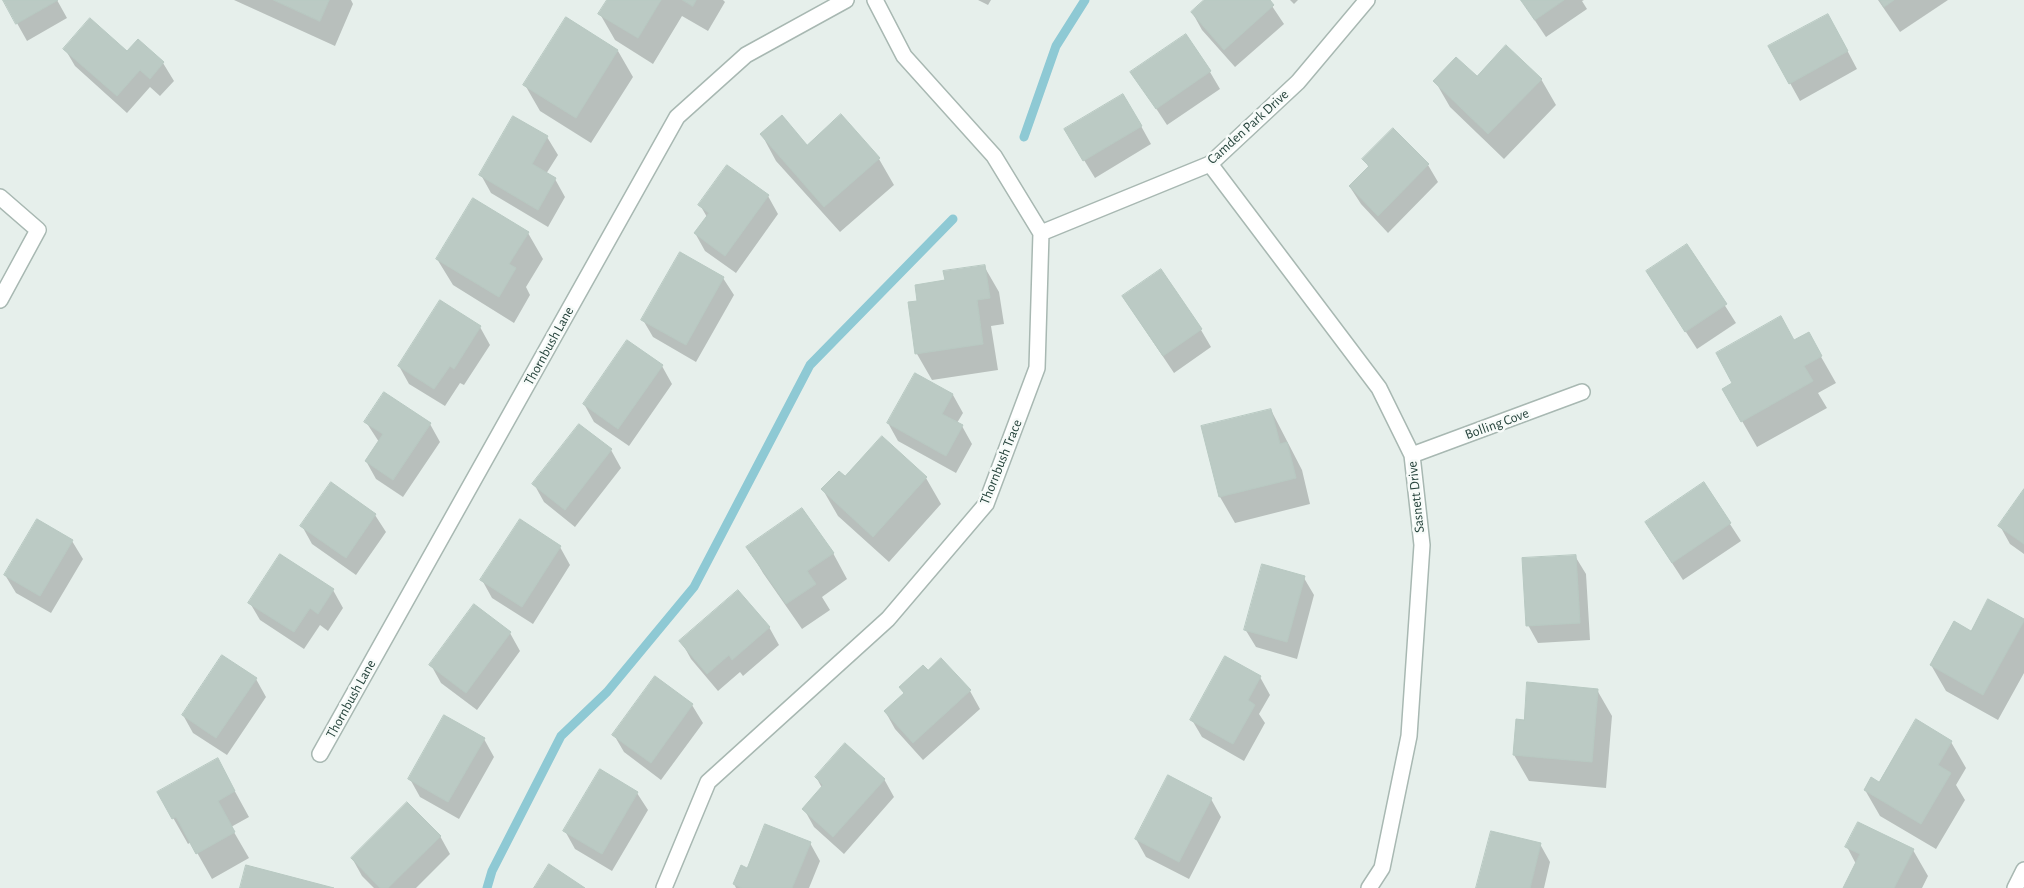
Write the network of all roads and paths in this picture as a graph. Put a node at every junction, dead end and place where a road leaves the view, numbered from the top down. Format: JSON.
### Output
{"nodes":[{"id":1,"x":846,"y":0,"type":"edge"},
{"id":2,"x":875,"y":0,"type":"edge"},
{"id":3,"x":1367,"y":0,"type":"edge"},
{"id":4,"x":1210,"y":164,"type":"junction"},
{"id":5,"x":0,"y":197,"type":"edge"},
{"id":6,"x":1041,"y":232,"type":"junction"},
{"id":7,"x":0,"y":300,"type":"edge"},
{"id":8,"x":1582,"y":392,"type":"dead end"},
{"id":9,"x":1412,"y":455,"type":"junction"},
{"id":10,"x":320,"y":754,"type":"dead end"},
{"id":11,"x":2024,"y":870,"type":"edge"},
{"id":12,"x":664,"y":888,"type":"edge"},
{"id":13,"x":1369,"y":888,"type":"edge"},
{"id":14,"x":2015,"y":888,"type":"edge"}],
"edges":[{"from":1,"to":10,"type":"street","name":"Thornbush Lane"},
{"from":2,"to":6,"type":"street"},
{"from":3,"to":4,"type":"street","name":"Camden Park Drive"},
{"from":4,"to":6,"type":"street","name":"Camden Park Drive"},
{"from":4,"to":9,"type":"street","name":"Sasnett Drive"},
{"from":5,"to":7,"type":"street"},
{"from":6,"to":12,"type":"street","name":"Thornbush Trace"},
{"from":8,"to":9,"type":"street","name":"Bolling Cove"},
{"from":9,"to":13,"type":"street","name":"Sasnett Drive"},
{"from":11,"to":14,"type":"street"}]}
